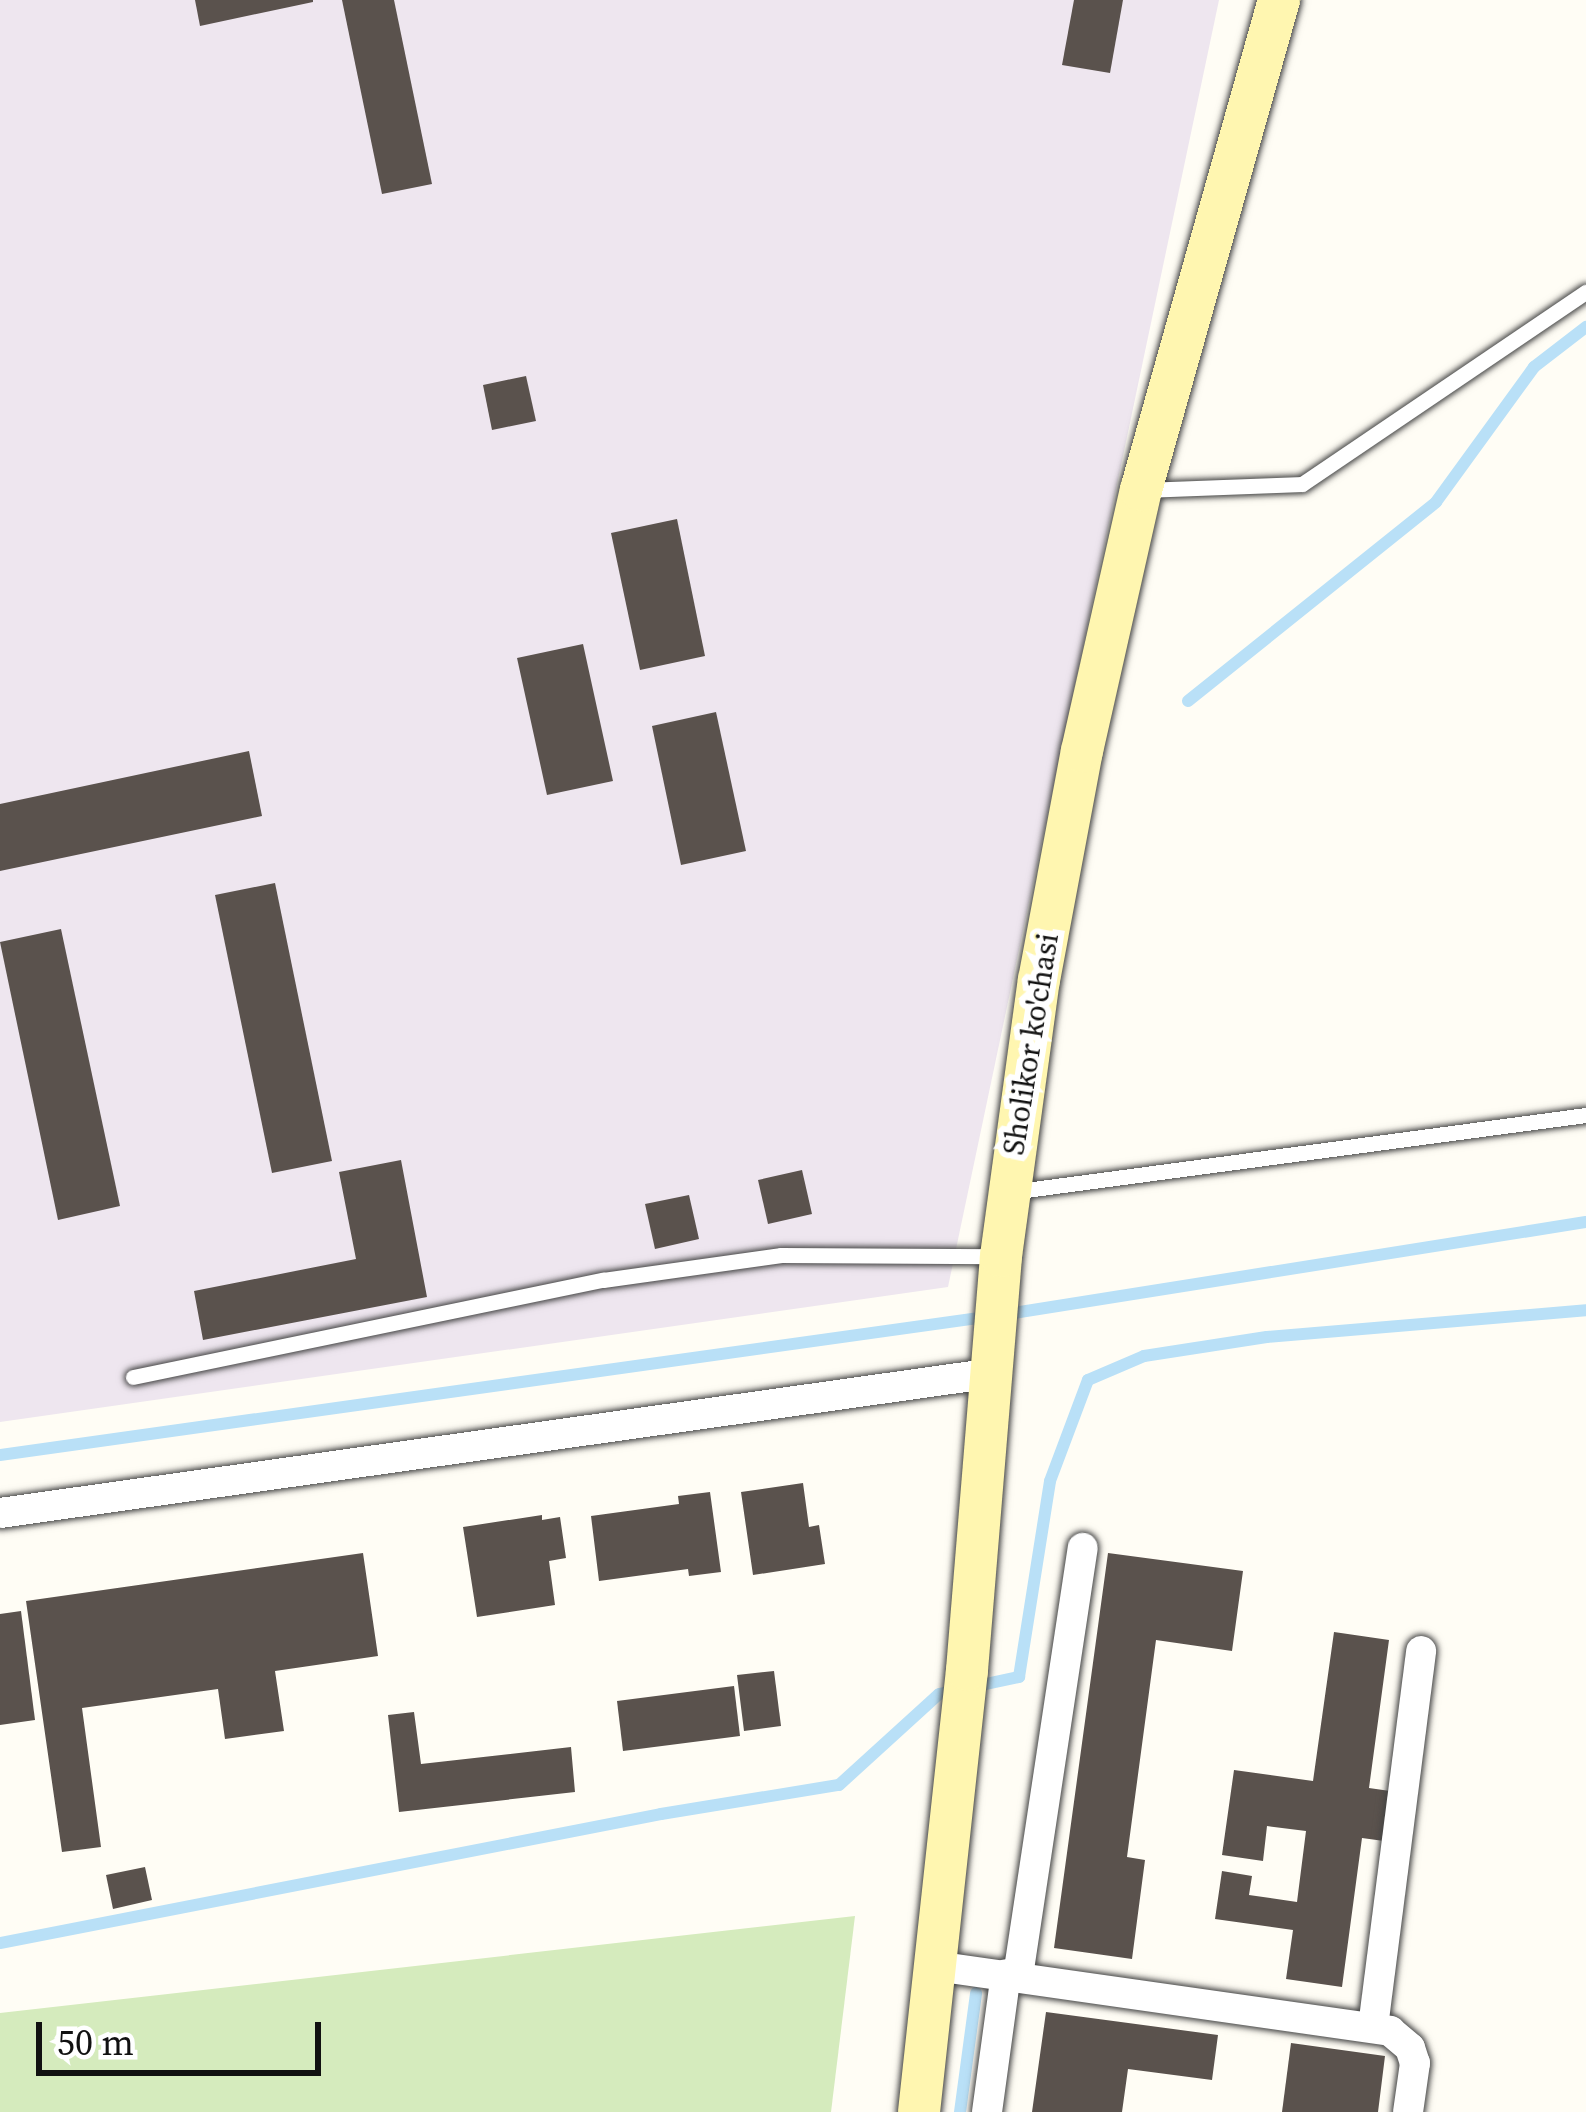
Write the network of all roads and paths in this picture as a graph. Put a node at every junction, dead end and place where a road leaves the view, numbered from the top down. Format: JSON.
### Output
{"nodes":[{"id":1,"x":1279,"y":0,"type":"edge"},
{"id":2,"x":1586,"y":292,"type":"edge"},
{"id":3,"x":1141,"y":490,"type":"junction"},
{"id":4,"x":1586,"y":1115,"type":"edge"},
{"id":5,"x":1008,"y":1192,"type":"junction"},
{"id":6,"x":1001,"y":1256,"type":"junction"},
{"id":7,"x":994,"y":1373,"type":"junction"},
{"id":8,"x":134,"y":1377,"type":"dead end"},
{"id":9,"x":0,"y":1513,"type":"edge"},
{"id":10,"x":1083,"y":1549,"type":"dead end"},
{"id":11,"x":1421,"y":1651,"type":"dead end"},
{"id":12,"x":935,"y":1966,"type":"junction"},
{"id":13,"x":1012,"y":1975,"type":"junction"},
{"id":14,"x":1373,"y":2027,"type":"junction"},
{"id":15,"x":919,"y":2112,"type":"edge"},
{"id":16,"x":987,"y":2112,"type":"edge"},
{"id":17,"x":1408,"y":2112,"type":"edge"}],
"edges":[{"from":1,"to":3,"type":"street","name":"Sholikor ko'chasi"},
{"from":2,"to":3,"type":"lane"},
{"from":3,"to":5,"type":"street","name":"Sholikor ko'chasi"},
{"from":4,"to":5,"type":"lane"},
{"from":5,"to":6,"type":"street","name":"Sholikor ko'chasi"},
{"from":6,"to":7,"type":"street","name":"Sholikor ko'chasi"},
{"from":6,"to":8,"type":"lane"},
{"from":7,"to":9,"type":"street"},
{"from":7,"to":12,"type":"street","name":"Sholikor ko'chasi"},
{"from":10,"to":13,"type":"street"},
{"from":11,"to":14,"type":"street"},
{"from":12,"to":13,"type":"street"},
{"from":12,"to":15,"type":"street","name":"Sholikor ko'chasi"},
{"from":13,"to":14,"type":"street"},
{"from":13,"to":16,"type":"street"},
{"from":14,"to":17,"type":"street"}]}
